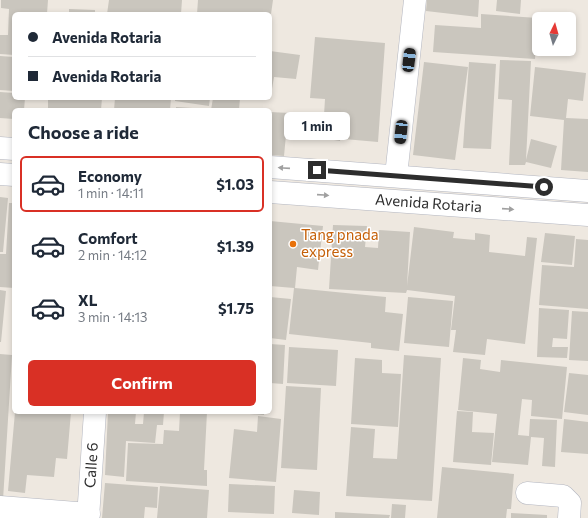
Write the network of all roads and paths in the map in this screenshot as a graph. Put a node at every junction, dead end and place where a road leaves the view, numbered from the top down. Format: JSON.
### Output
{"nodes":[{"id":1,"x":414,"y":0,"type":"edge"},
{"id":2,"x":0,"y":148,"type":"edge"},
{"id":3,"x":12,"y":149,"type":"edge"},
{"id":4,"x":272,"y":167,"type":"edge"},
{"id":5,"x":0,"y":174,"type":"edge"},
{"id":6,"x":12,"y":175,"type":"edge"},
{"id":7,"x":396,"y":176,"type":"junction"},
{"id":8,"x":588,"y":191,"type":"edge"},
{"id":9,"x":272,"y":192,"type":"edge"},
{"id":10,"x":588,"y":215,"type":"edge"},
{"id":11,"x":94,"y":414,"type":"edge"},
{"id":12,"x":528,"y":493,"type":"dead end"},
{"id":13,"x":0,"y":507,"type":"edge"},
{"id":14,"x":89,"y":516,"type":"edge"},
{"id":15,"x":569,"y":518,"type":"edge"}],
"edges":[{"from":1,"to":7,"type":"street"},
{"from":2,"to":3,"type":"street"},
{"from":7,"to":4,"type":"street","name":"Avenida Rotaria","one_way":true},
{"from":5,"to":6,"type":"street"},
{"from":7,"to":8,"type":"street","name":"Avenida Rotaria"},
{"from":9,"to":10,"type":"street","name":"Avenida Rotaria","one_way":true},
{"from":11,"to":14,"type":"street","name":"Calle 6"},
{"from":12,"to":15,"type":"street"},
{"from":13,"to":14,"type":"street"}]}
